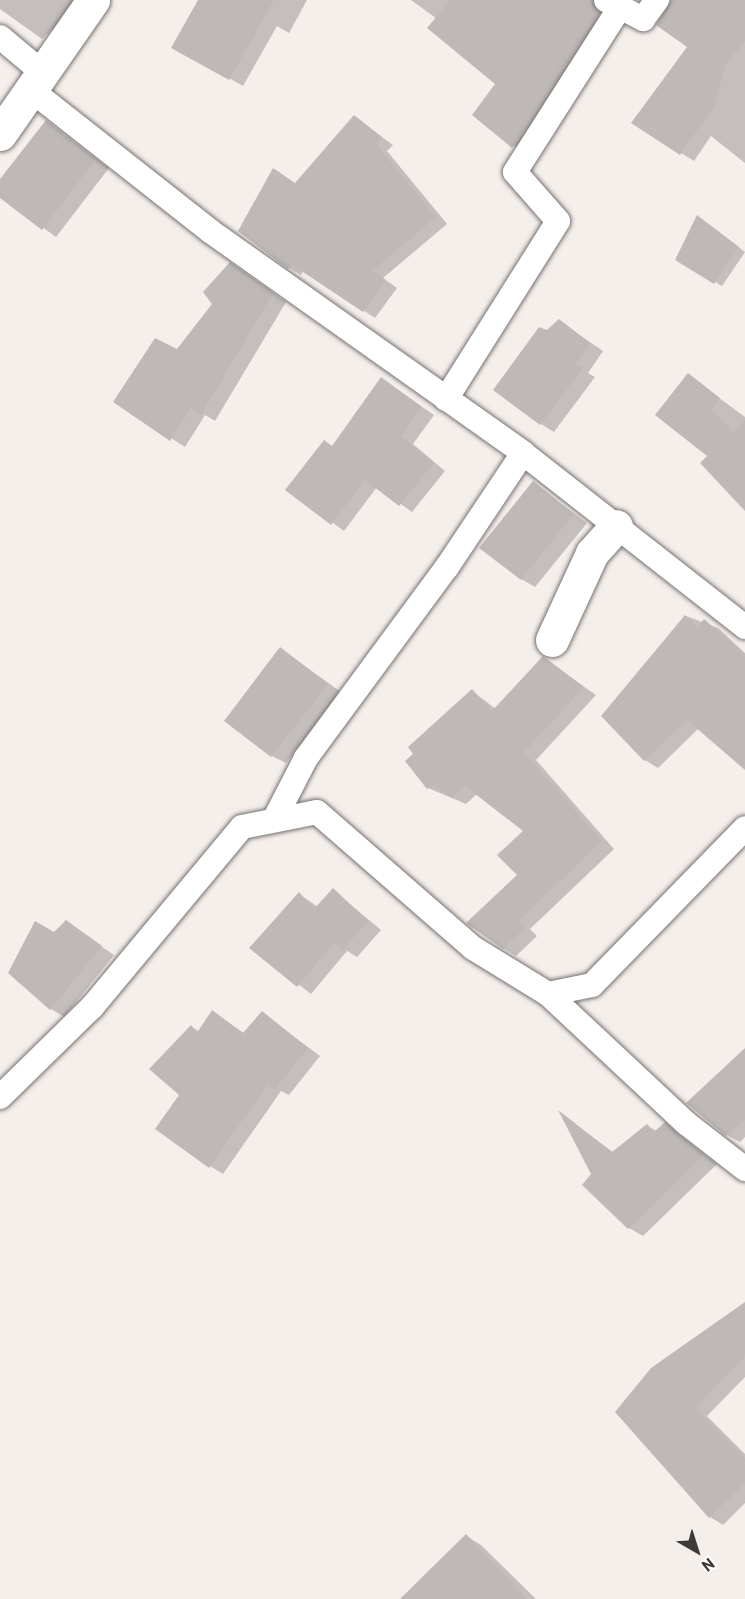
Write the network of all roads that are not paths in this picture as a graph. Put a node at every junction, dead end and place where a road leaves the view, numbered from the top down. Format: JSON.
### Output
{"nodes":[{"id":1,"x":93,"y":0,"type":"edge"},
{"id":2,"x":657,"y":0,"type":"edge"},
{"id":3,"x":613,"y":3,"type":"edge"},
{"id":4,"x":0,"y":37,"type":"edge"},
{"id":5,"x":37,"y":82,"type":"junction"},
{"id":6,"x":0,"y":134,"type":"edge"},
{"id":7,"x":446,"y":399,"type":"junction"},
{"id":8,"x":523,"y":453,"type":"junction"},
{"id":9,"x":616,"y":526,"type":"junction"},
{"id":10,"x":745,"y":627,"type":"edge"},
{"id":11,"x":552,"y":640,"type":"dead end"},
{"id":12,"x":274,"y":820,"type":"junction"},
{"id":13,"x":745,"y":828,"type":"edge"},
{"id":14,"x":548,"y":994,"type":"junction"},
{"id":15,"x":0,"y":1097,"type":"edge"},
{"id":16,"x":745,"y":1169,"type":"edge"}],
"edges":[{"from":1,"to":5,"type":"street"},
{"from":2,"to":3,"type":"lane"},
{"from":3,"to":7,"type":"lane"},
{"from":4,"to":5,"type":"lane"},
{"from":5,"to":6,"type":"street"},
{"from":5,"to":7,"type":"lane"},
{"from":7,"to":8,"type":"lane"},
{"from":8,"to":9,"type":"lane"},
{"from":8,"to":12,"type":"lane"},
{"from":9,"to":10,"type":"lane"},
{"from":9,"to":11,"type":"street"},
{"from":12,"to":14,"type":"lane"},
{"from":12,"to":15,"type":"lane"},
{"from":13,"to":14,"type":"lane"},
{"from":14,"to":16,"type":"lane"}]}
